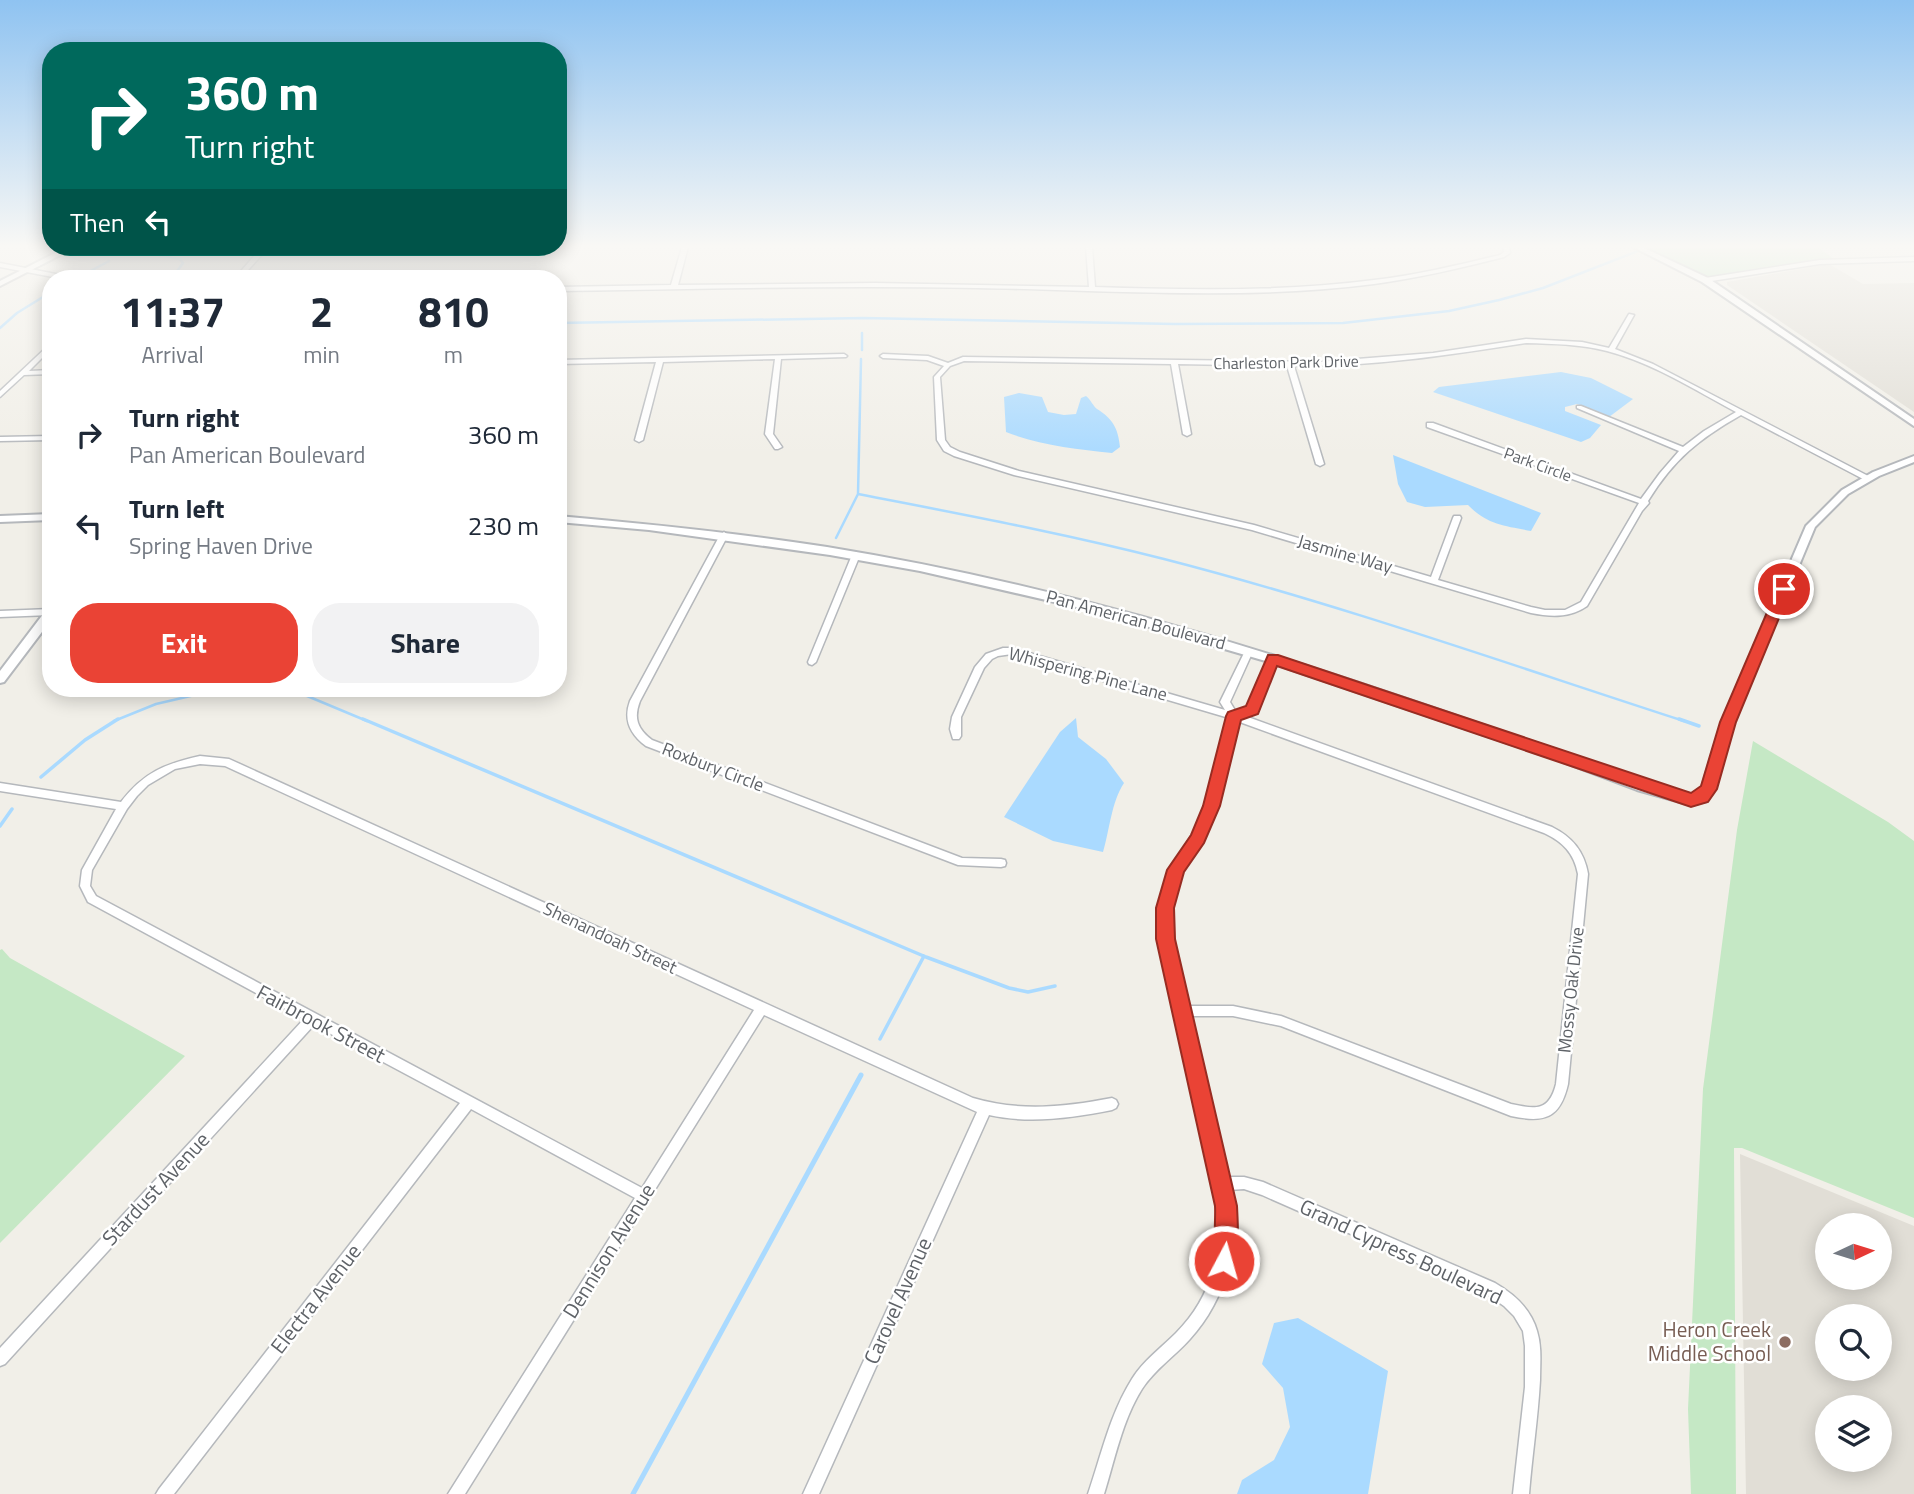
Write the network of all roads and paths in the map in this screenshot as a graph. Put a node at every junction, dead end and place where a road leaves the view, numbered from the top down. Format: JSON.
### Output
{"nodes":[{"id":1,"x":1630,"y":317,"type":"edge"},
{"id":2,"x":1759,"y":317,"type":"edge"},
{"id":3,"x":1611,"y":350,"type":"junction"},
{"id":4,"x":42,"y":354,"type":"edge"},
{"id":5,"x":844,"y":356,"type":"dead end"},
{"id":6,"x":883,"y":356,"type":"dead end"},
{"id":7,"x":778,"y":358,"type":"junction"},
{"id":8,"x":660,"y":360,"type":"junction"},
{"id":9,"x":567,"y":362,"type":"edge"},
{"id":10,"x":1174,"y":363,"type":"junction"},
{"id":11,"x":1290,"y":364,"type":"junction"},
{"id":12,"x":948,"y":365,"type":"junction"},
{"id":13,"x":42,"y":372,"type":"edge"},
{"id":14,"x":23,"y":373,"type":"junction"},
{"id":15,"x":0,"y":395,"type":"edge"},
{"id":16,"x":1579,"y":407,"type":"dead end"},
{"id":17,"x":1741,"y":412,"type":"junction"},
{"id":18,"x":1914,"y":423,"type":"edge"},
{"id":19,"x":1430,"y":425,"type":"dead end"},
{"id":20,"x":1187,"y":434,"type":"dead end"},
{"id":21,"x":42,"y":438,"type":"edge"},
{"id":22,"x":0,"y":439,"type":"edge"},
{"id":23,"x":639,"y":440,"type":"dead end"},
{"id":24,"x":778,"y":447,"type":"dead end"},
{"id":25,"x":1684,"y":450,"type":"junction"},
{"id":26,"x":1914,"y":459,"type":"edge"},
{"id":27,"x":1320,"y":464,"type":"dead end"},
{"id":28,"x":1868,"y":478,"type":"junction"},
{"id":29,"x":1645,"y":503,"type":"junction"},
{"id":30,"x":42,"y":517,"type":"edge"},
{"id":31,"x":1457,"y":518,"type":"dead end"},
{"id":32,"x":0,"y":519,"type":"edge"},
{"id":33,"x":567,"y":520,"type":"edge"},
{"id":34,"x":724,"y":535,"type":"junction"},
{"id":35,"x":856,"y":555,"type":"junction"},
{"id":36,"x":1434,"y":580,"type":"junction"},
{"id":37,"x":42,"y":612,"type":"edge"},
{"id":38,"x":0,"y":614,"type":"edge"},
{"id":39,"x":42,"y":624,"type":"edge"},
{"id":40,"x":1249,"y":652,"type":"junction"},
{"id":41,"x":1273,"y":659,"type":"junction"},
{"id":42,"x":812,"y":662,"type":"dead end"},
{"id":43,"x":0,"y":679,"type":"edge"},
{"id":44,"x":1234,"y":716,"type":"junction"},
{"id":45,"x":956,"y":736,"type":"dead end"},
{"id":46,"x":0,"y":787,"type":"edge"},
{"id":47,"x":1696,"y":799,"type":"joint"},
{"id":48,"x":122,"y":806,"type":"junction"},
{"id":49,"x":1001,"y":863,"type":"dead end"},
{"id":50,"x":762,"y":1007,"type":"junction"},
{"id":51,"x":1182,"y":1010,"type":"junction"},
{"id":52,"x":312,"y":1019,"type":"junction"},
{"id":53,"x":468,"y":1103,"type":"junction"},
{"id":54,"x":1112,"y":1104,"type":"dead end"},
{"id":55,"x":985,"y":1109,"type":"junction"},
{"id":56,"x":1222,"y":1184,"type":"junction"},
{"id":57,"x":644,"y":1196,"type":"junction"},
{"id":58,"x":0,"y":1359,"type":"edge"},
{"id":59,"x":164,"y":1494,"type":"edge"},
{"id":60,"x":456,"y":1494,"type":"edge"},
{"id":61,"x":811,"y":1494,"type":"edge"},
{"id":62,"x":1096,"y":1494,"type":"edge"},
{"id":63,"x":1521,"y":1494,"type":"edge"}],
"edges":[{"from":1,"to":3,"type":"street"},
{"from":2,"to":18,"type":"street"},
{"from":3,"to":11,"type":"street","name":"Charleston Park Drive"},
{"from":3,"to":17,"type":"street","name":"Charleston Park Drive"},
{"from":4,"to":14,"type":"street"},
{"from":5,"to":7,"type":"street"},
{"from":6,"to":12,"type":"street","name":"Charleston Park Drive"},
{"from":7,"to":8,"type":"street"},
{"from":7,"to":24,"type":"street"},
{"from":8,"to":9,"type":"street"},
{"from":8,"to":23,"type":"street"},
{"from":10,"to":11,"type":"street","name":"Charleston Park Drive"},
{"from":10,"to":12,"type":"street","name":"Charleston Park Drive"},
{"from":10,"to":20,"type":"street"},
{"from":11,"to":27,"type":"street"},
{"from":12,"to":36,"type":"street","name":"Jasmine Way"},
{"from":13,"to":14,"type":"street"},
{"from":14,"to":15,"type":"street"},
{"from":16,"to":25,"type":"street"},
{"from":17,"to":25,"type":"street","name":"Jasmine Way"},
{"from":17,"to":28,"type":"street","name":"Charleston Park Drive"},
{"from":19,"to":29,"type":"street","name":"Park Circle"},
{"from":21,"to":22,"type":"street"},
{"from":25,"to":29,"type":"street","name":"Jasmine Way"},
{"from":26,"to":28,"type":"street"},
{"from":28,"to":47,"type":"street"},
{"from":29,"to":36,"type":"street","name":"Jasmine Way"},
{"from":30,"to":32,"type":"street"},
{"from":31,"to":36,"type":"street"},
{"from":33,"to":34,"type":"street","name":"Pan American Boulevard"},
{"from":34,"to":35,"type":"street","name":"Pan American Boulevard"},
{"from":34,"to":49,"type":"street","name":"Roxbury Circle"},
{"from":35,"to":40,"type":"street","name":"Pan American Boulevard"},
{"from":35,"to":42,"type":"street"},
{"from":37,"to":38,"type":"street"},
{"from":39,"to":43,"type":"street"},
{"from":40,"to":41,"type":"street","name":"Pan American Boulevard"},
{"from":40,"to":44,"type":"street"},
{"from":41,"to":44,"type":"street"},
{"from":41,"to":47,"type":"street","name":"Pan American Boulevard"},
{"from":44,"to":45,"type":"street","name":"Whispering Pine Lane"},
{"from":44,"to":51,"type":"street"},
{"from":44,"to":51,"type":"street","name":"Mossy Oak Drive"},
{"from":46,"to":48,"type":"street"},
{"from":48,"to":50,"type":"street","name":"Shenandoah Street"},
{"from":48,"to":52,"type":"street","name":"Fairbrook Street"},
{"from":50,"to":55,"type":"street","name":"Shenandoah Street"},
{"from":50,"to":57,"type":"street","name":"Dennison Avenue"},
{"from":51,"to":56,"type":"street"},
{"from":52,"to":53,"type":"street","name":"Fairbrook Street"},
{"from":52,"to":58,"type":"street","name":"Stardust Avenue"},
{"from":53,"to":57,"type":"street","name":"Fairbrook Street"},
{"from":53,"to":59,"type":"street","name":"Electra Avenue"},
{"from":54,"to":55,"type":"street","name":"Shenandoah Street"},
{"from":55,"to":61,"type":"street","name":"Carovel Avenue"},
{"from":56,"to":62,"type":"street"},
{"from":56,"to":63,"type":"street","name":"Grand Cypress Boulevard"},
{"from":57,"to":60,"type":"street","name":"Dennison Avenue"}]}
